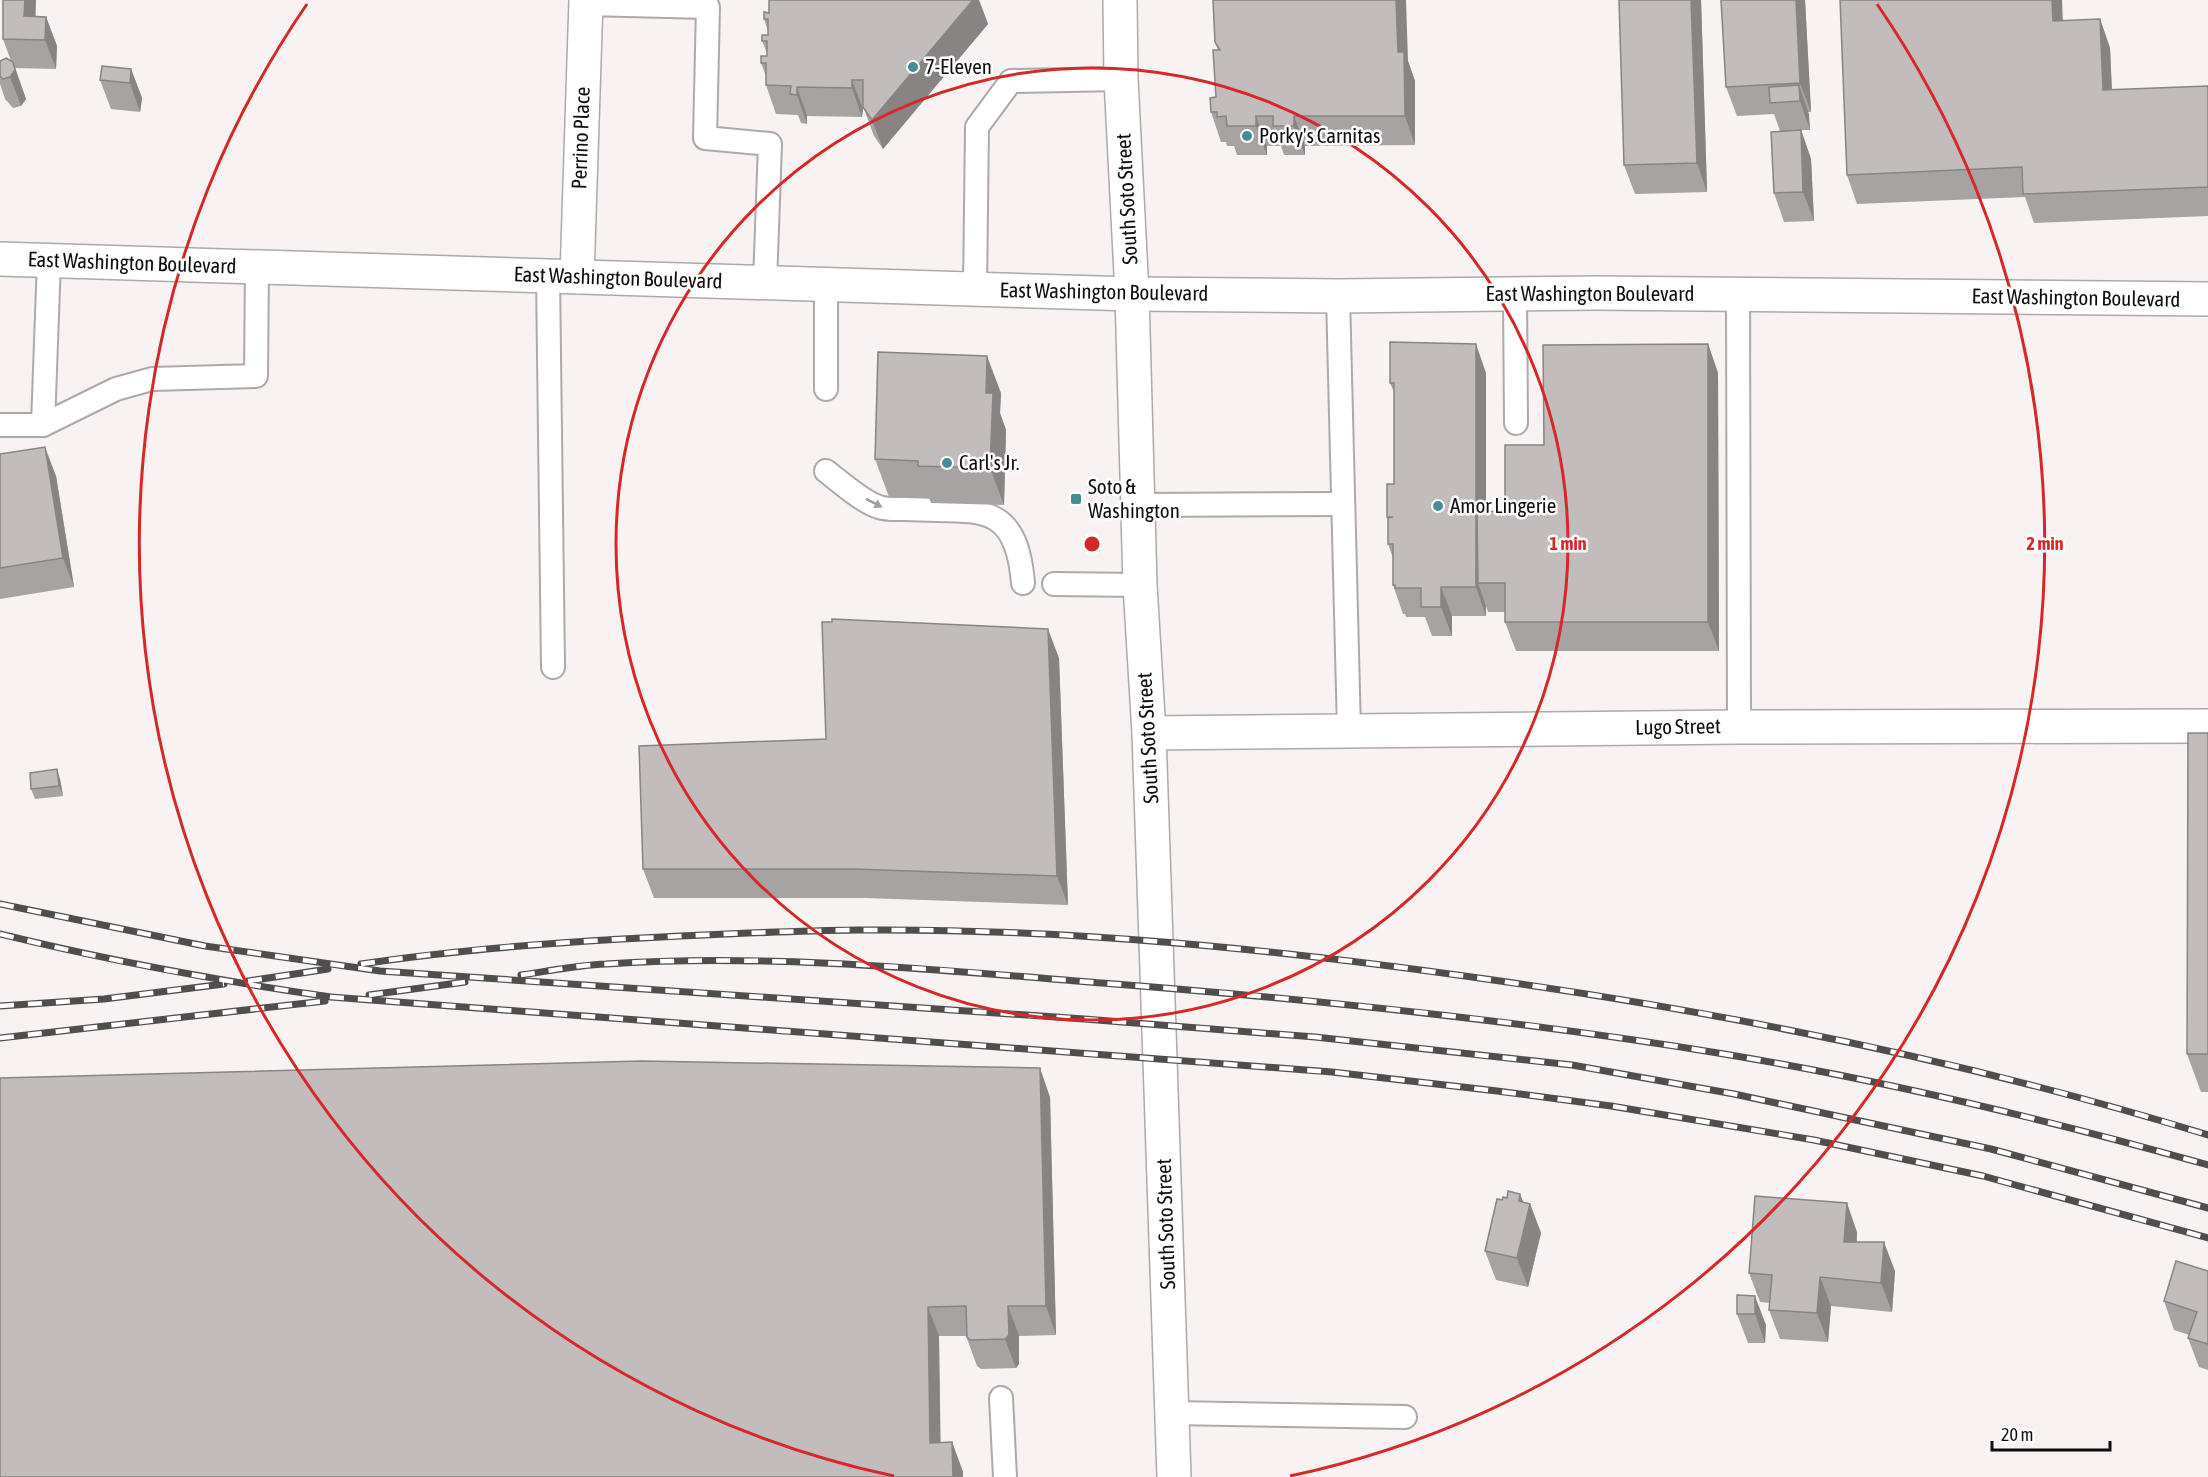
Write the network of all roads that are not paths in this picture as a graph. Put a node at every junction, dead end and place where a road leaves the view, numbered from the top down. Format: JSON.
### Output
{"nodes":[{"id":1,"x":1120,"y":0,"type":"edge"},
{"id":2,"x":586,"y":2,"type":"edge"},
{"id":3,"x":1121,"y":79,"type":"junction"},
{"id":4,"x":0,"y":259,"type":"edge"},
{"id":5,"x":49,"y":260,"type":"junction"},
{"id":6,"x":257,"y":267,"type":"junction"},
{"id":7,"x":562,"y":276,"type":"junction"},
{"id":8,"x":765,"y":283,"type":"junction"},
{"id":9,"x":826,"y":285,"type":"junction"},
{"id":10,"x":975,"y":290,"type":"junction"},
{"id":11,"x":1132,"y":294,"type":"junction"},
{"id":12,"x":1515,"y":294,"type":"junction"},
{"id":13,"x":1738,"y":294,"type":"junction"},
{"id":14,"x":1338,"y":296,"type":"junction"},
{"id":15,"x":2208,"y":299,"type":"edge"},
{"id":16,"x":826,"y":389,"type":"dead end"},
{"id":17,"x":1516,"y":423,"type":"dead end"},
{"id":18,"x":0,"y":425,"type":"edge"},
{"id":19,"x":43,"y":426,"type":"junction"},
{"id":20,"x":826,"y":471,"type":"dead end"},
{"id":21,"x":1343,"y":504,"type":"junction"},
{"id":22,"x":1138,"y":505,"type":"junction"},
{"id":23,"x":1023,"y":583,"type":"dead end"},
{"id":24,"x":1053,"y":584,"type":"dead end"},
{"id":25,"x":1140,"y":585,"type":"junction"},
{"id":26,"x":553,"y":667,"type":"dead end"},
{"id":27,"x":2208,"y":726,"type":"edge"},
{"id":28,"x":1739,"y":727,"type":"junction"},
{"id":29,"x":1349,"y":731,"type":"junction"},
{"id":30,"x":1149,"y":733,"type":"junction"},
{"id":31,"x":1001,"y":1398,"type":"dead end"},
{"id":32,"x":1171,"y":1413,"type":"junction"},
{"id":33,"x":1406,"y":1417,"type":"dead end"},
{"id":34,"x":1005,"y":1477,"type":"edge"},
{"id":35,"x":1174,"y":1477,"type":"edge"}],
"edges":[{"from":1,"to":3,"type":"main road","name":"South Soto Street"},
{"from":2,"to":7,"type":"main road","name":"Perrino Place"},
{"from":2,"to":8,"type":"lane"},
{"from":3,"to":10,"type":"lane"},
{"from":3,"to":11,"type":"main road","name":"South Soto Street"},
{"from":4,"to":5,"type":"main road","name":"East Washington Boulevard"},
{"from":5,"to":6,"type":"main road","name":"East Washington Boulevard"},
{"from":5,"to":19,"type":"lane"},
{"from":6,"to":7,"type":"main road","name":"East Washington Boulevard"},
{"from":6,"to":19,"type":"lane"},
{"from":7,"to":8,"type":"main road","name":"East Washington Boulevard"},
{"from":7,"to":26,"type":"lane"},
{"from":8,"to":9,"type":"main road","name":"East Washington Boulevard"},
{"from":9,"to":10,"type":"main road","name":"East Washington Boulevard"},
{"from":9,"to":16,"type":"lane"},
{"from":10,"to":11,"type":"main road","name":"East Washington Boulevard"},
{"from":11,"to":14,"type":"main road","name":"East Washington Boulevard"},
{"from":11,"to":22,"type":"main road","name":"South Soto Street"},
{"from":12,"to":13,"type":"main road","name":"East Washington Boulevard"},
{"from":12,"to":14,"type":"main road","name":"East Washington Boulevard"},
{"from":12,"to":17,"type":"lane"},
{"from":13,"to":15,"type":"main road","name":"East Washington Boulevard"},
{"from":13,"to":28,"type":"lane"},
{"from":14,"to":21,"type":"lane"},
{"from":18,"to":19,"type":"lane"},
{"from":20,"to":23,"type":"lane","one_way":true},
{"from":21,"to":22,"type":"lane"},
{"from":21,"to":29,"type":"lane"},
{"from":22,"to":25,"type":"main road","name":"South Soto Street"},
{"from":24,"to":25,"type":"lane"},
{"from":25,"to":30,"type":"main road","name":"South Soto Street"},
{"from":27,"to":28,"type":"main road","name":"Lugo Street"},
{"from":28,"to":29,"type":"main road","name":"Lugo Street"},
{"from":29,"to":30,"type":"main road","name":"Lugo Street"},
{"from":30,"to":32,"type":"main road","name":"South Soto Street"},
{"from":31,"to":34,"type":"lane"},
{"from":32,"to":33,"type":"lane"},
{"from":32,"to":35,"type":"main road","name":"South Soto Street"}]}
